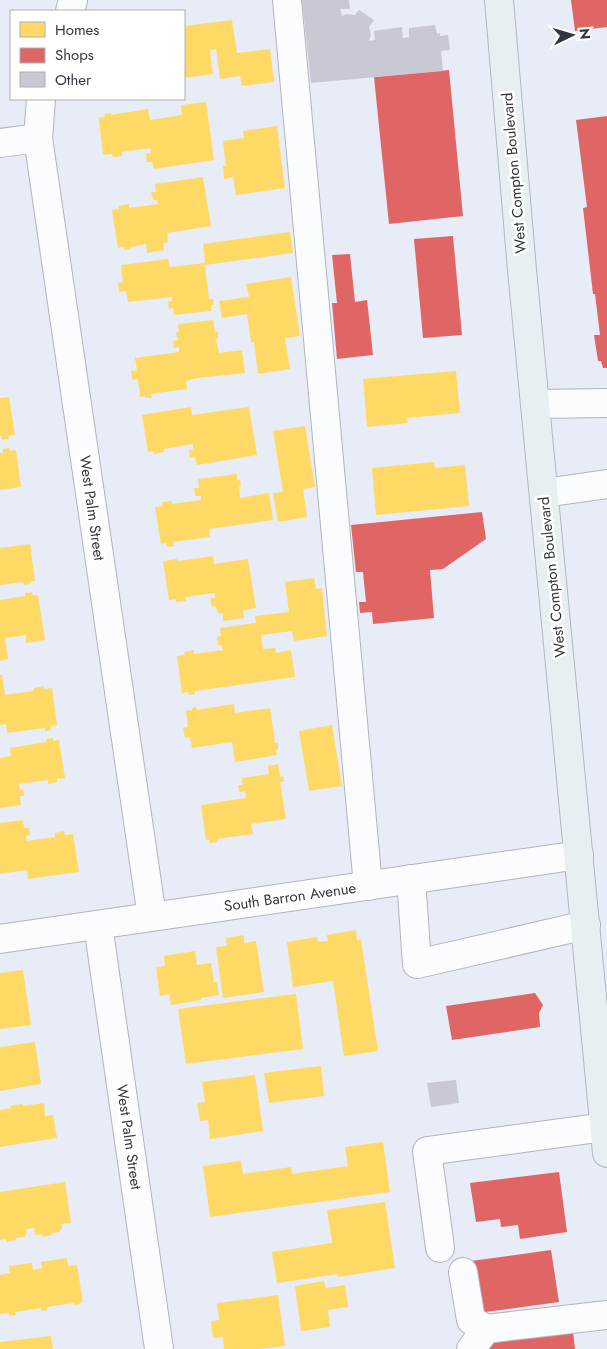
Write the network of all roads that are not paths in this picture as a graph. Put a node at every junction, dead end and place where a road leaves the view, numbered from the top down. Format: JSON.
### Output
{"nodes":[{"id":1,"x":287,"y":0,"type":"edge"},
{"id":2,"x":500,"y":0,"type":"edge"},
{"id":3,"x":42,"y":100,"type":"edge"},
{"id":4,"x":38,"y":138,"type":"junction"},
{"id":5,"x":0,"y":143,"type":"edge"},
{"id":6,"x":607,"y":403,"type":"edge"},
{"id":7,"x":535,"y":404,"type":"junction"},
{"id":8,"x":607,"y":484,"type":"edge"},
{"id":9,"x":544,"y":494,"type":"junction"},
{"id":10,"x":579,"y":855,"type":"junction"},
{"id":11,"x":411,"y":879,"type":"junction"},
{"id":12,"x":368,"y":886,"type":"junction"},
{"id":13,"x":152,"y":917,"type":"junction"},
{"id":14,"x":98,"y":925,"type":"junction"},
{"id":15,"x":586,"y":925,"type":"junction"},
{"id":16,"x":0,"y":939,"type":"edge"},
{"id":17,"x":606,"y":1140,"type":"edge"},
{"id":18,"x":440,"y":1248,"type":"dead end"},
{"id":19,"x":463,"y":1272,"type":"dead end"},
{"id":20,"x":607,"y":1315,"type":"edge"},
{"id":21,"x":479,"y":1339,"type":"edge"},
{"id":22,"x":159,"y":1349,"type":"edge"}],
"edges":[{"from":1,"to":12,"type":"street"},
{"from":2,"to":7,"type":"main road","name":"West Compton Boulevard"},
{"from":3,"to":4,"type":"street","name":"West Palm Street"},
{"from":4,"to":5,"type":"street"},
{"from":4,"to":13,"type":"street","name":"West Palm Street"},
{"from":6,"to":7,"type":"street"},
{"from":7,"to":9,"type":"main road","name":"West Compton Boulevard"},
{"from":8,"to":9,"type":"street"},
{"from":9,"to":10,"type":"main road","name":"West Compton Boulevard"},
{"from":10,"to":11,"type":"street","name":"South Barron Avenue"},
{"from":10,"to":15,"type":"main road","name":"West Compton Boulevard"},
{"from":11,"to":12,"type":"street","name":"South Barron Avenue"},
{"from":11,"to":15,"type":"street"},
{"from":12,"to":13,"type":"street","name":"South Barron Avenue"},
{"from":13,"to":14,"type":"street","name":"South Barron Avenue"},
{"from":14,"to":16,"type":"street","name":"South Barron Avenue"},
{"from":14,"to":22,"type":"street","name":"West Palm Street"},
{"from":15,"to":17,"type":"main road","name":"West Compton Boulevard"},
{"from":17,"to":18,"type":"street"},
{"from":19,"to":21,"type":"street"},
{"from":20,"to":21,"type":"street"}]}
